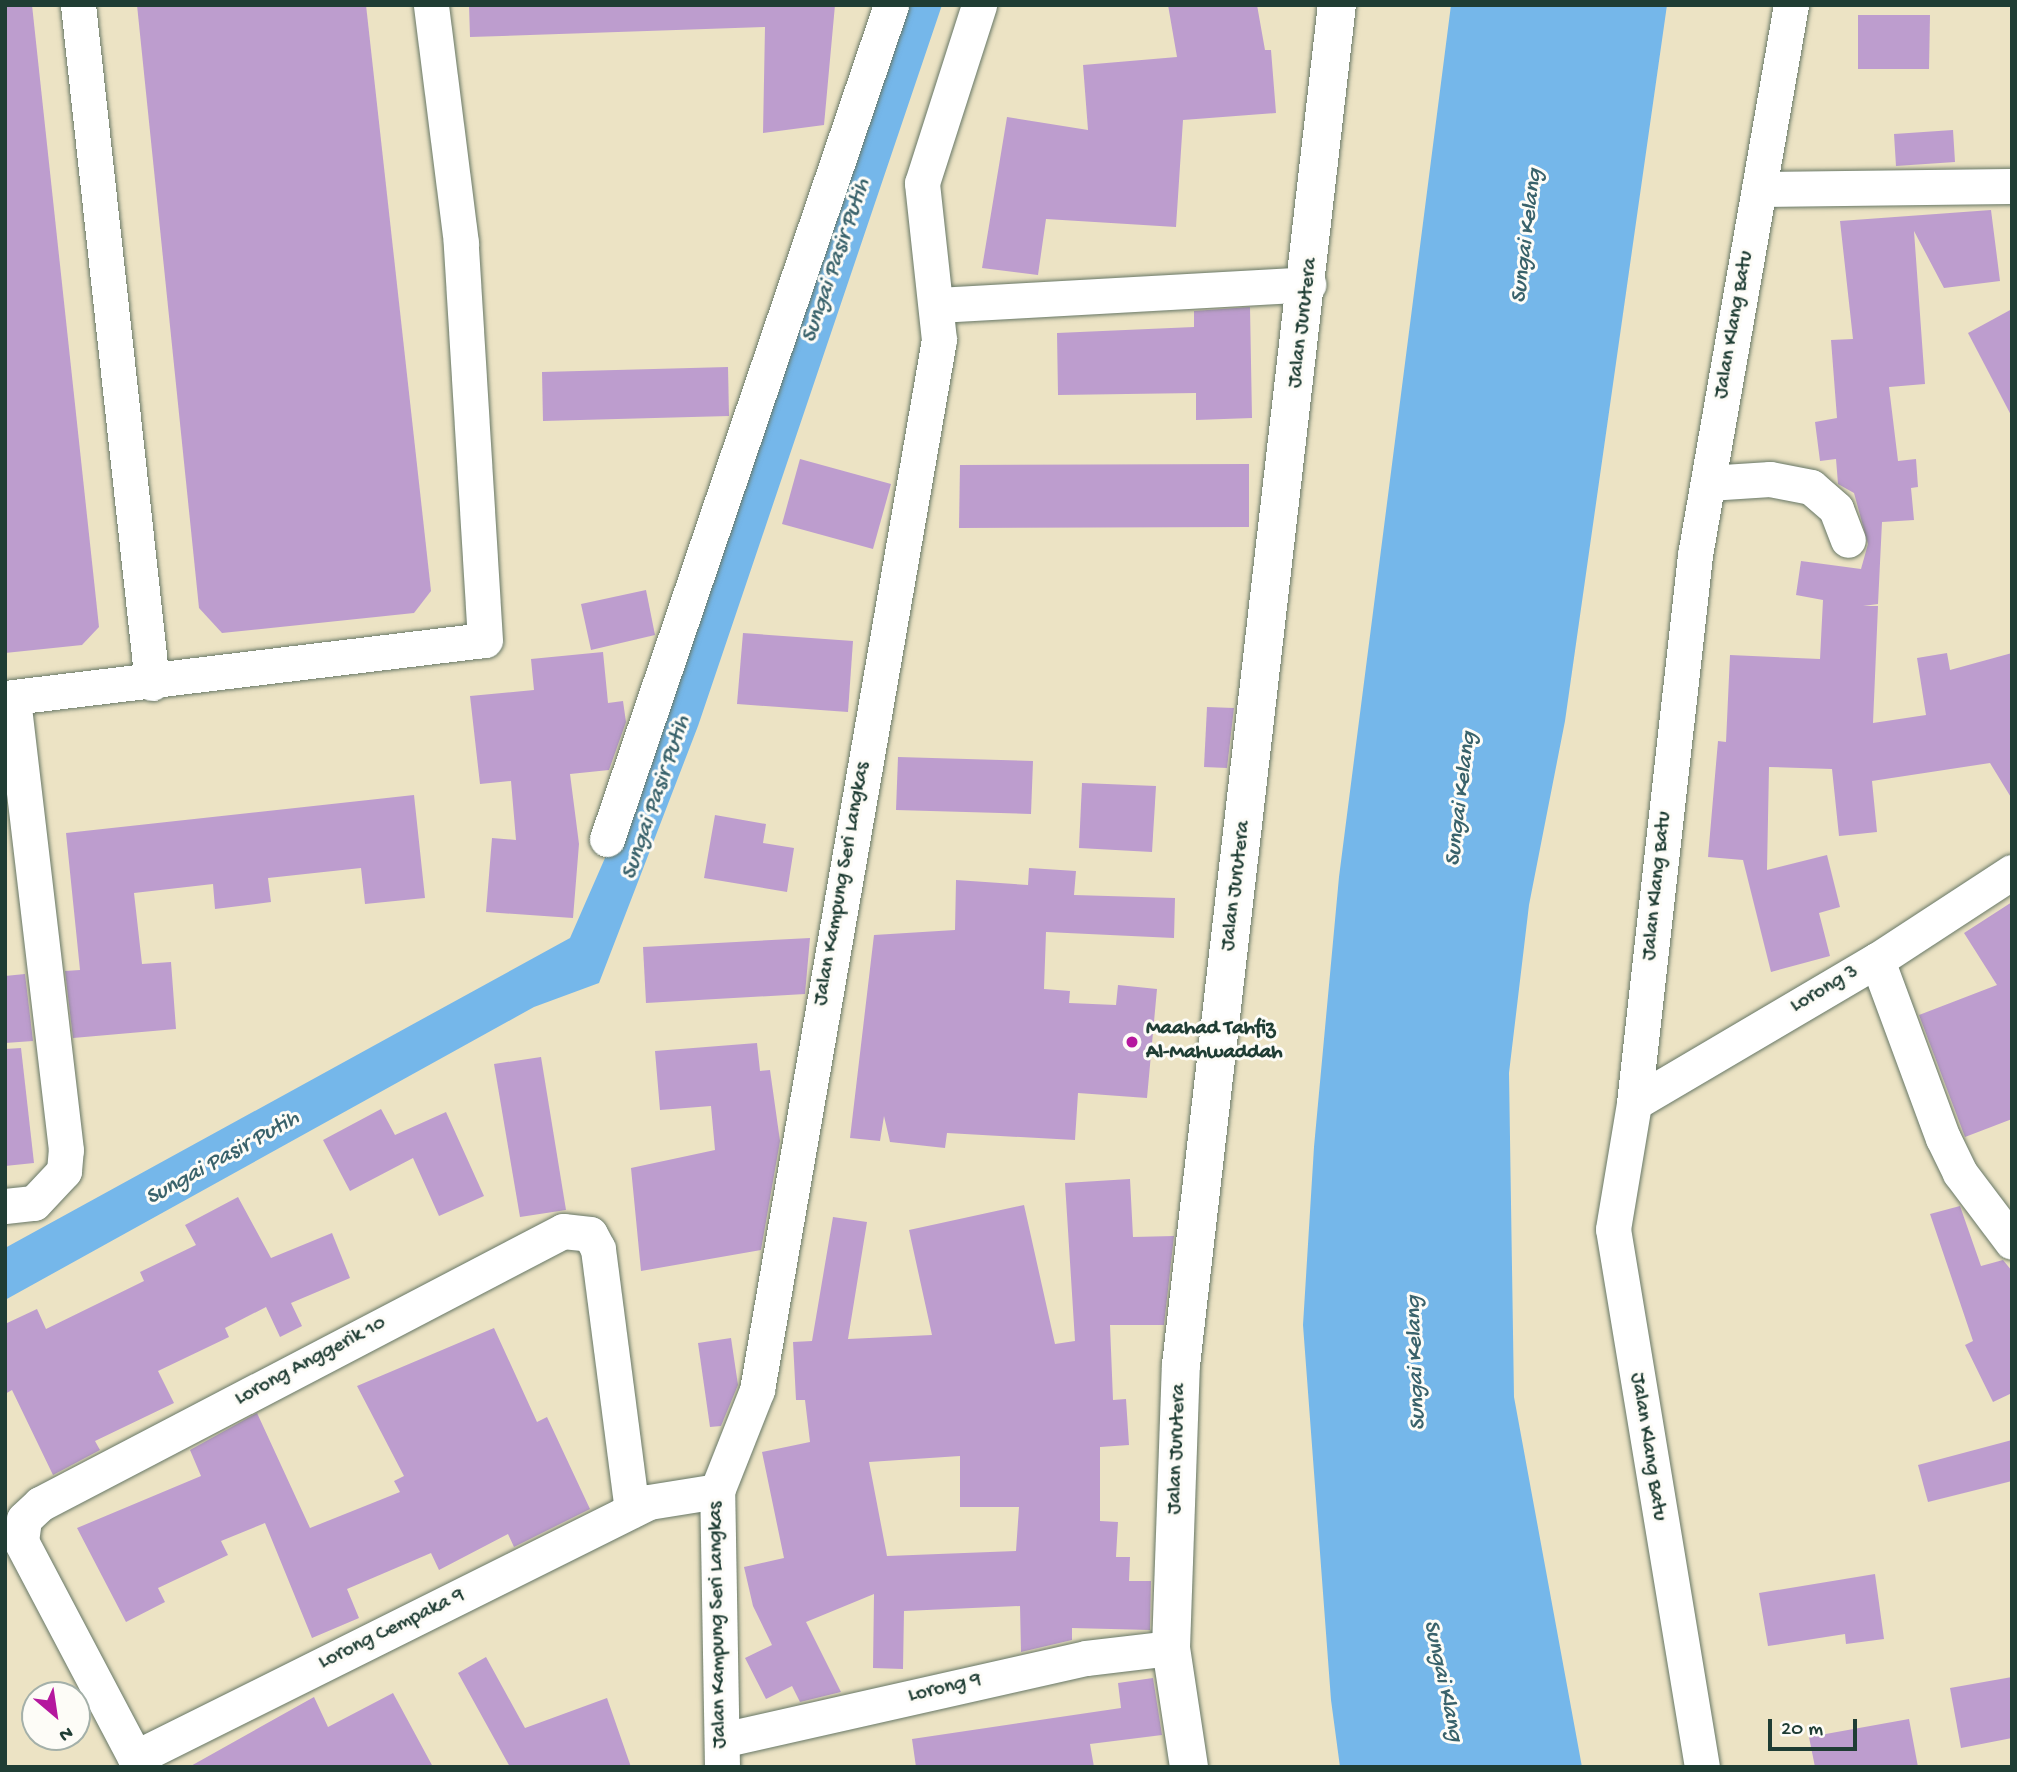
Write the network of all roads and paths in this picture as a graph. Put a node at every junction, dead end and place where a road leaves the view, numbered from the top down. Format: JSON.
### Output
{"nodes":[{"id":1,"x":78,"y":5,"type":"edge"},
{"id":2,"x":431,"y":5,"type":"edge"},
{"id":3,"x":891,"y":5,"type":"edge"},
{"id":4,"x":979,"y":5,"type":"edge"},
{"id":5,"x":1337,"y":5,"type":"edge"},
{"id":6,"x":1791,"y":5,"type":"edge"},
{"id":7,"x":2012,"y":186,"type":"edge"},
{"id":8,"x":1759,"y":188,"type":"junction"},
{"id":9,"x":1308,"y":284,"type":"junction"},
{"id":10,"x":937,"y":305,"type":"junction"},
{"id":11,"x":1707,"y":483,"type":"junction"},
{"id":12,"x":1848,"y":541,"type":"dead end"},
{"id":13,"x":152,"y":682,"type":"junction"},
{"id":14,"x":9,"y":698,"type":"edge"},
{"id":15,"x":15,"y":794,"type":"edge"},
{"id":16,"x":607,"y":839,"type":"dead end"},
{"id":17,"x":2012,"y":872,"type":"edge"},
{"id":18,"x":1877,"y":960,"type":"junction"},
{"id":19,"x":1634,"y":1102,"type":"junction"},
{"id":20,"x":5,"y":1206,"type":"edge"},
{"id":21,"x":2012,"y":1242,"type":"edge"},
{"id":22,"x":701,"y":1493,"type":"junction"},
{"id":23,"x":640,"y":1506,"type":"junction"},
{"id":24,"x":1171,"y":1648,"type":"junction"},
{"id":25,"x":722,"y":1753,"type":"edge"},
{"id":26,"x":137,"y":1762,"type":"edge"},
{"id":27,"x":1189,"y":1767,"type":"edge"},
{"id":28,"x":1702,"y":1767,"type":"edge"}],
"edges":[{"from":1,"to":13,"type":"street"},
{"from":2,"to":13,"type":"street"},
{"from":3,"to":16,"type":"street"},
{"from":4,"to":10,"type":"street","name":"Jalan Kampung Seri Langkas"},
{"from":5,"to":9,"type":"street","name":"Jalan Jurutera"},
{"from":6,"to":8,"type":"street","name":"Jalan Klang Batu"},
{"from":7,"to":8,"type":"street"},
{"from":8,"to":11,"type":"street","name":"Jalan Klang Batu"},
{"from":9,"to":10,"type":"street"},
{"from":9,"to":24,"type":"street","name":"Jalan Jurutera"},
{"from":10,"to":22,"type":"street","name":"Jalan Kampung Seri Langkas"},
{"from":11,"to":12,"type":"street"},
{"from":11,"to":19,"type":"street","name":"Jalan Klang Batu"},
{"from":13,"to":14,"type":"street"},
{"from":14,"to":15,"type":"street"},
{"from":15,"to":20,"type":"street"},
{"from":17,"to":18,"type":"street","name":"Lorong 3"},
{"from":18,"to":19,"type":"street","name":"Lorong 3"},
{"from":18,"to":21,"type":"street"},
{"from":19,"to":28,"type":"street","name":"Jalan Klang Batu"},
{"from":22,"to":23,"type":"street","name":"Lorong Cempaka 9"},
{"from":22,"to":25,"type":"street","name":"Jalan Kampung Seri Langkas"},
{"from":23,"to":26,"type":"street","name":"Lorong Cempaka 9"},
{"from":23,"to":26,"type":"street","name":"Lorong Anggerik 10"},
{"from":24,"to":25,"type":"street","name":"Lorong 9"},
{"from":24,"to":27,"type":"street","name":"Jalan Jurutera"}]}
